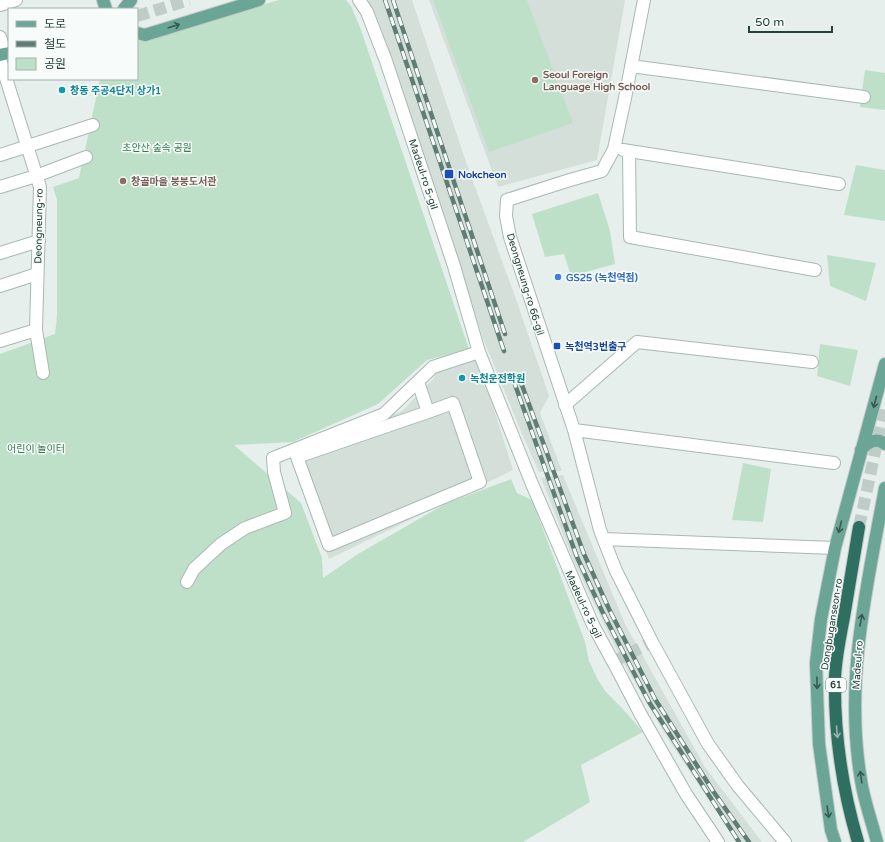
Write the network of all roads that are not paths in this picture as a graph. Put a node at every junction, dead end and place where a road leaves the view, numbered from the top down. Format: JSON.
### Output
{"nodes":[{"id":1,"x":16,"y":0,"type":"edge"},
{"id":2,"x":131,"y":0,"type":"edge"},
{"id":3,"x":259,"y":0,"type":"edge"},
{"id":4,"x":359,"y":0,"type":"edge"},
{"id":5,"x":644,"y":0,"type":"edge"},
{"id":6,"x":0,"y":5,"type":"edge"},
{"id":7,"x":125,"y":8,"type":"edge"},
{"id":8,"x":138,"y":33,"type":"edge"},
{"id":9,"x":0,"y":37,"type":"edge"},
{"id":10,"x":4,"y":55,"type":"edge"},
{"id":11,"x":631,"y":66,"type":"junction"},
{"id":12,"x":8,"y":71,"type":"edge"},
{"id":13,"x":10,"y":80,"type":"edge"},
{"id":14,"x":864,"y":97,"type":"dead end"},
{"id":15,"x":93,"y":125,"type":"dead end"},
{"id":16,"x":27,"y":146,"type":"junction"},
{"id":17,"x":614,"y":149,"type":"junction"},
{"id":18,"x":629,"y":151,"type":"junction"},
{"id":19,"x":0,"y":155,"type":"edge"},
{"id":20,"x":86,"y":157,"type":"dead end"},
{"id":21,"x":36,"y":176,"type":"junction"},
{"id":22,"x":839,"y":184,"type":"dead end"},
{"id":23,"x":0,"y":186,"type":"edge"},
{"id":24,"x":38,"y":241,"type":"junction"},
{"id":25,"x":0,"y":253,"type":"edge"},
{"id":26,"x":815,"y":270,"type":"dead end"},
{"id":27,"x":37,"y":274,"type":"junction"},
{"id":28,"x":0,"y":286,"type":"edge"},
{"id":29,"x":36,"y":330,"type":"junction"},
{"id":30,"x":0,"y":341,"type":"edge"},
{"id":31,"x":479,"y":352,"type":"junction"},
{"id":32,"x":812,"y":362,"type":"dead end"},
{"id":33,"x":885,"y":364,"type":"edge"},
{"id":34,"x":43,"y":373,"type":"dead end"},
{"id":35,"x":418,"y":382,"type":"junction"},
{"id":36,"x":565,"y":405,"type":"junction"},
{"id":37,"x":428,"y":412,"type":"junction"},
{"id":38,"x":574,"y":430,"type":"junction"},
{"id":39,"x":885,"y":444,"type":"edge"},
{"id":40,"x":862,"y":450,"type":"junction"},
{"id":41,"x":834,"y":463,"type":"dead end"},
{"id":42,"x":885,"y":488,"type":"edge"},
{"id":43,"x":859,"y":527,"type":"tunnel mouth"},
{"id":44,"x":604,"y":539,"type":"junction"},
{"id":45,"x":835,"y":548,"type":"junction"},
{"id":46,"x":187,"y":582,"type":"dead end"},
{"id":47,"x":718,"y":842,"type":"edge"},
{"id":48,"x":785,"y":842,"type":"edge"},
{"id":49,"x":835,"y":842,"type":"edge"},
{"id":50,"x":858,"y":842,"type":"edge"},
{"id":51,"x":877,"y":842,"type":"edge"}],
"edges":[{"from":1,"to":6,"type":"street"},
{"from":2,"to":7,"type":"main road"},
{"from":8,"to":3,"type":"main road","one_way":true},
{"from":4,"to":31,"type":"street","name":"Madeul-ro 5-gil"},
{"from":5,"to":11,"type":"street","name":"Deongneung-ro 66-gil"},
{"from":9,"to":10,"type":"street","name":"Deongneung-ro"},
{"from":10,"to":12,"type":"street","name":"Deongneung-ro"},
{"from":11,"to":14,"type":"street"},
{"from":11,"to":17,"type":"street","name":"Deongneung-ro 66-gil"},
{"from":13,"to":16,"type":"street","name":"Deongneung-ro"},
{"from":15,"to":16,"type":"street"},
{"from":16,"to":19,"type":"street"},
{"from":16,"to":21,"type":"street","name":"Deongneung-ro"},
{"from":17,"to":18,"type":"street"},
{"from":17,"to":36,"type":"street","name":"Deongneung-ro 66-gil"},
{"from":18,"to":22,"type":"street"},
{"from":18,"to":26,"type":"street"},
{"from":20,"to":21,"type":"street"},
{"from":21,"to":23,"type":"street"},
{"from":21,"to":24,"type":"street","name":"Deongneung-ro"},
{"from":24,"to":25,"type":"street"},
{"from":24,"to":27,"type":"street","name":"Deongneung-ro"},
{"from":27,"to":28,"type":"street"},
{"from":27,"to":29,"type":"street","name":"Deongneung-ro"},
{"from":29,"to":30,"type":"street"},
{"from":29,"to":34,"type":"street","name":"Deongneung-ro"},
{"from":31,"to":35,"type":"street"},
{"from":31,"to":47,"type":"street","name":"Madeul-ro 5-gil"},
{"from":32,"to":36,"type":"street"},
{"from":33,"to":40,"type":"main road","one_way":true},
{"from":35,"to":37,"type":"street"},
{"from":35,"to":46,"type":"street"},
{"from":36,"to":38,"type":"street","name":"Deongneung-ro 66-gil"},
{"from":37,"to":37,"type":"street"},
{"from":38,"to":41,"type":"street"},
{"from":38,"to":44,"type":"street","name":"Deongneung-ro 66-gil"},
{"from":39,"to":40,"type":"main road"},
{"from":40,"to":45,"type":"main road","one_way":true},
{"from":51,"to":42,"type":"main road","name":"Madeul-ro","one_way":true},
{"from":43,"to":50,"type":"highway","name":"Dongbuganseon-ro","number":"61","one_way":true},
{"from":44,"to":45,"type":"street"},
{"from":44,"to":48,"type":"street","name":"Deongneung-ro 66-gil"},
{"from":45,"to":49,"type":"main road","one_way":true}]}
